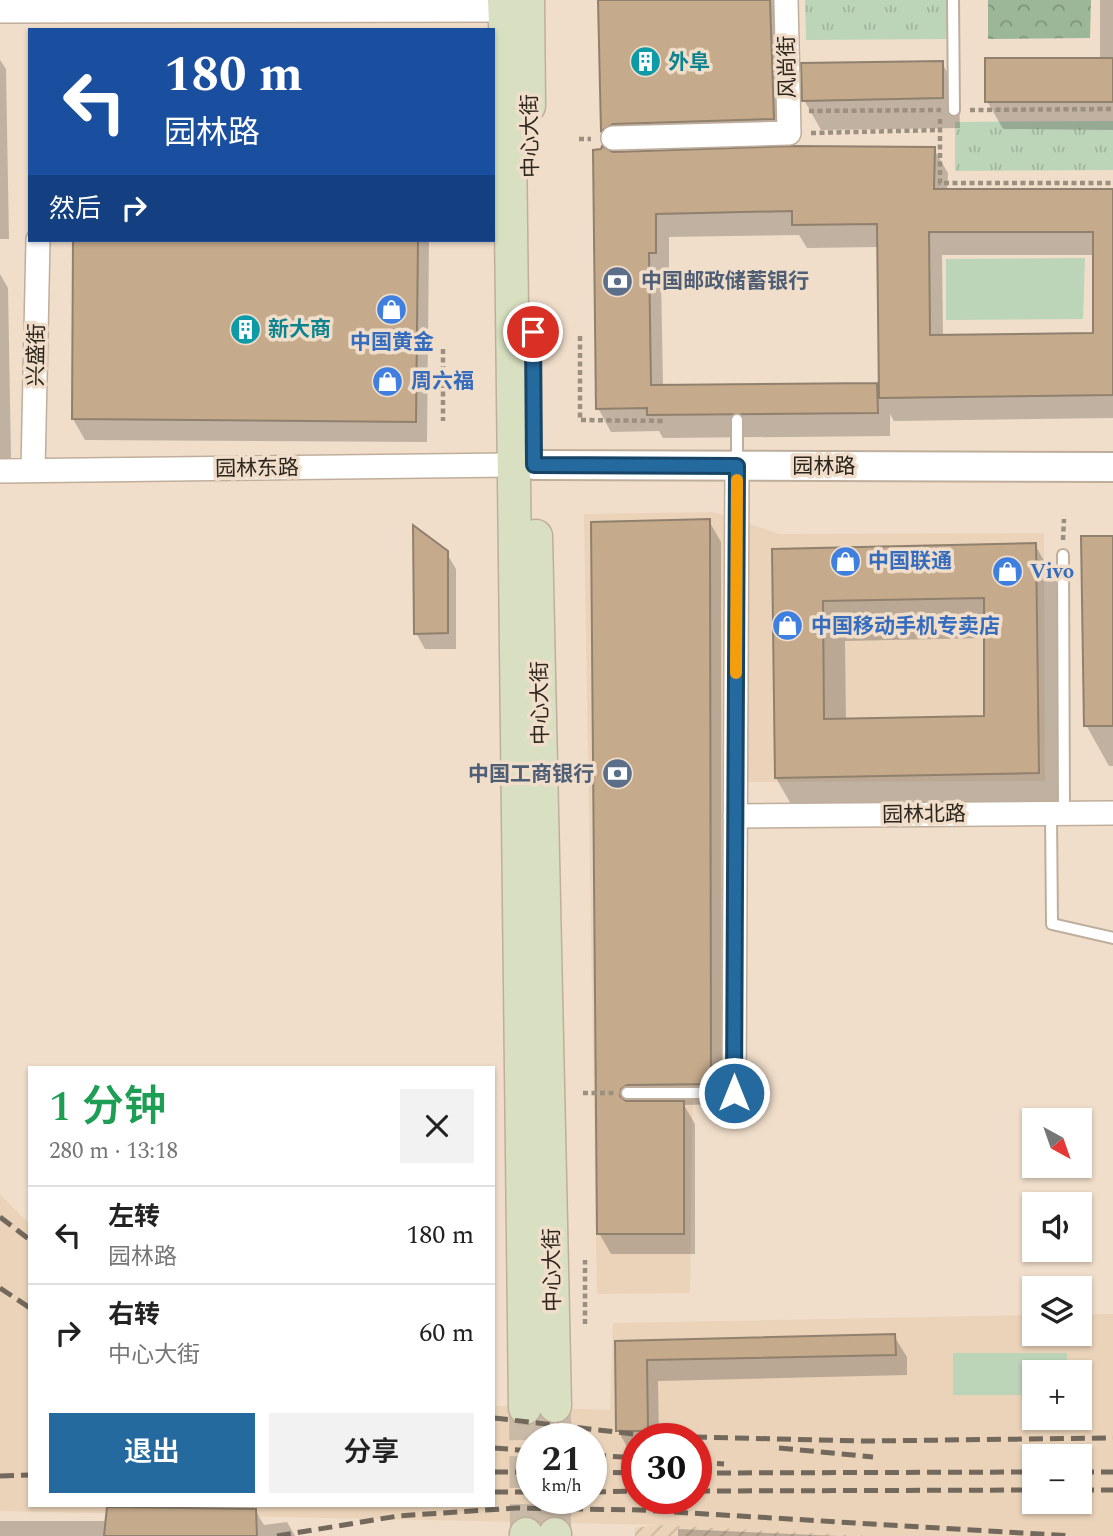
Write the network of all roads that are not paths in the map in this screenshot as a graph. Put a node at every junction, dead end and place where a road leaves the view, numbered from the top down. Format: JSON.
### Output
{"nodes":[{"id":1,"x":786,"y":0,"type":"edge"},
{"id":2,"x":953,"y":0,"type":"edge"},
{"id":3,"x":512,"y":3,"type":"edge"},
{"id":4,"x":312,"y":5,"type":"edge"},
{"id":5,"x":0,"y":11,"type":"edge"},
{"id":6,"x":43,"y":14,"type":"edge"},
{"id":7,"x":954,"y":110,"type":"road end"},
{"id":8,"x":613,"y":138,"type":"dead end"},
{"id":9,"x":38,"y":242,"type":"edge"},
{"id":10,"x":737,"y":420,"type":"dead end"},
{"id":11,"x":524,"y":465,"type":"junction"},
{"id":12,"x":737,"y":466,"type":"junction"},
{"id":13,"x":1113,"y":467,"type":"edge"},
{"id":14,"x":33,"y":470,"type":"junction"},
{"id":15,"x":0,"y":471,"type":"edge"},
{"id":16,"x":1063,"y":555,"type":"dead end"},
{"id":17,"x":1058,"y":813,"type":"junction"},
{"id":18,"x":1113,"y":813,"type":"edge"},
{"id":19,"x":735,"y":816,"type":"junction"},
{"id":20,"x":1113,"y":938,"type":"edge"},
{"id":21,"x":626,"y":1093,"type":"road end"},
{"id":22,"x":734,"y":1093,"type":"joint"},
{"id":23,"x":540,"y":1407,"type":"tunnel mouth"}],
"edges":[{"from":1,"to":8,"type":"street","name":"风尚街"},
{"from":2,"to":7,"type":"lane"},
{"from":3,"to":4,"type":"street"},
{"from":3,"to":11,"type":"main road","name":"中心大街"},
{"from":3,"to":11,"type":"main road","name":"中心大街"},
{"from":4,"to":6,"type":"street"},
{"from":5,"to":6,"type":"street"},
{"from":9,"to":14,"type":"street","name":"兴盛街"},
{"from":10,"to":12,"type":"lane"},
{"from":11,"to":12,"type":"street","name":"园林路"},
{"from":11,"to":14,"type":"street","name":"园林东路"},
{"from":11,"to":23,"type":"main road","name":"中心大街"},
{"from":12,"to":13,"type":"street","name":"园林路"},
{"from":12,"to":19,"type":"street"},
{"from":14,"to":15,"type":"street","name":"园林东路"},
{"from":16,"to":17,"type":"lane"},
{"from":17,"to":18,"type":"street","name":"园林北路"},
{"from":17,"to":19,"type":"street","name":"园林北路"},
{"from":17,"to":20,"type":"lane"},
{"from":19,"to":22,"type":"street"},
{"from":21,"to":22,"type":"lane"}]}
